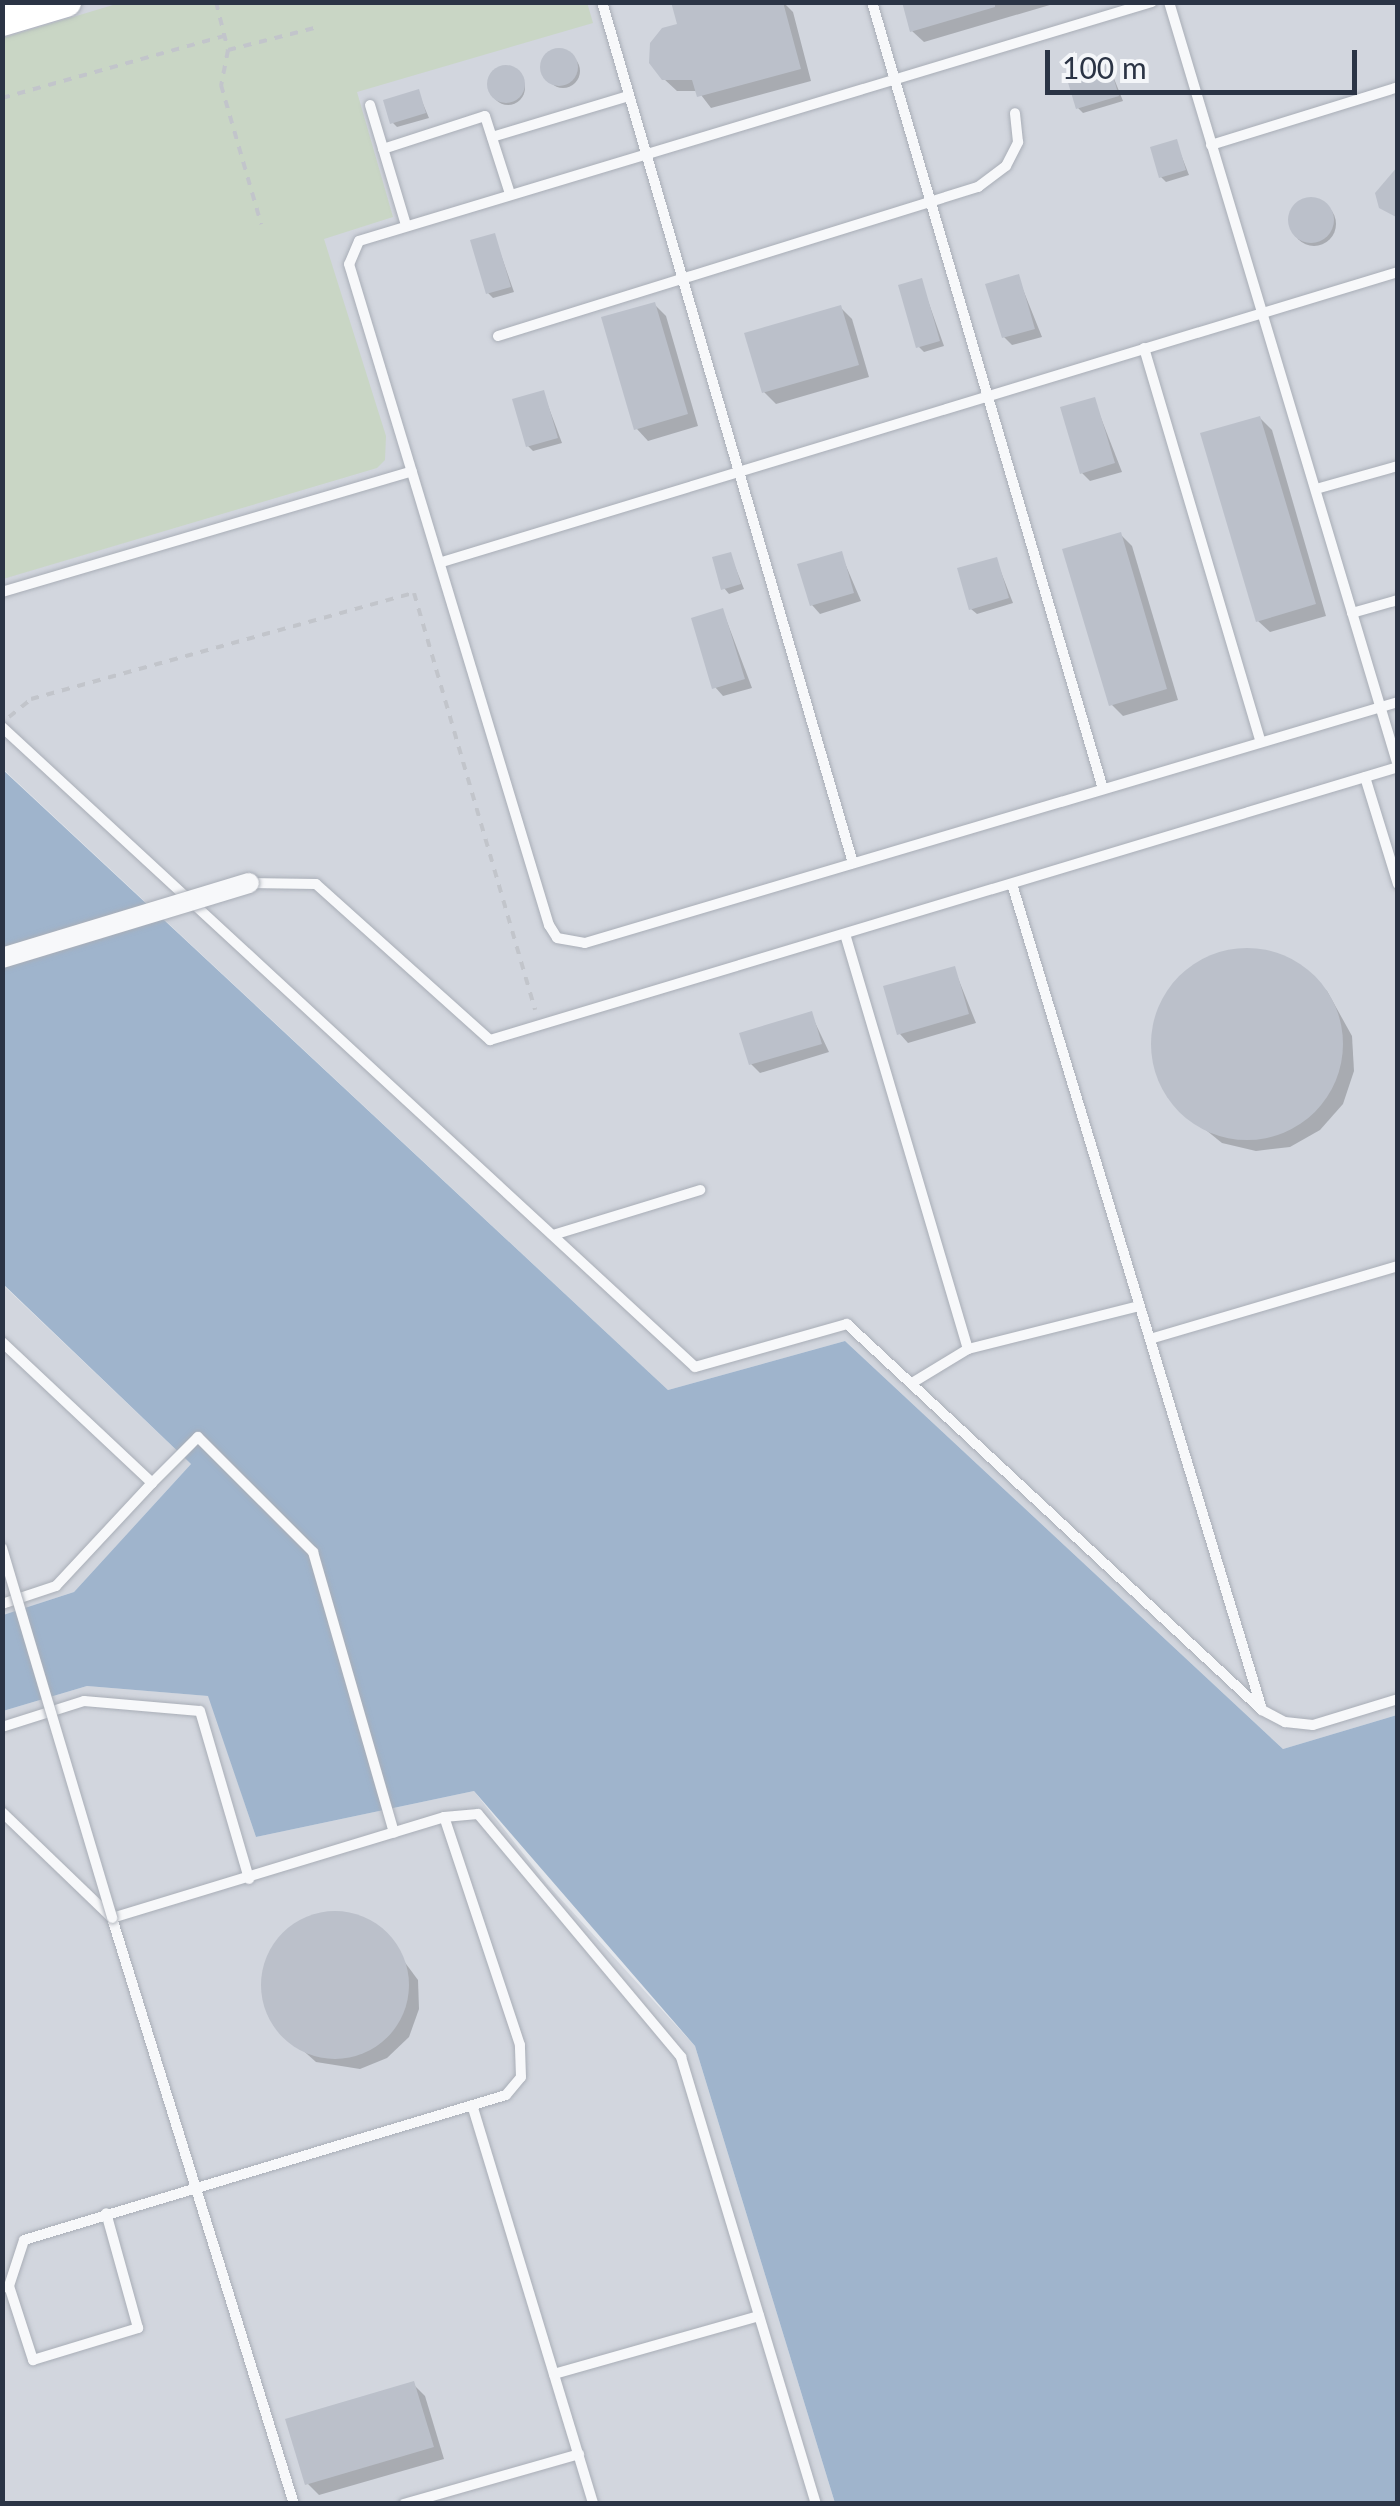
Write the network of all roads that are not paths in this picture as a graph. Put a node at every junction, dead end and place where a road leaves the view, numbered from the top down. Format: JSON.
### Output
{"nodes":[{"id":1,"x":66,"y":2,"type":"edge"},
{"id":2,"x":602,"y":2,"type":"edge"},
{"id":3,"x":872,"y":2,"type":"edge"},
{"id":4,"x":1152,"y":2,"type":"edge"},
{"id":5,"x":1168,"y":2,"type":"edge"},
{"id":6,"x":2,"y":21,"type":"edge"},
{"id":7,"x":895,"y":80,"type":"junction"},
{"id":8,"x":1398,"y":87,"type":"edge"},
{"id":9,"x":629,"y":96,"type":"junction"},
{"id":10,"x":370,"y":104,"type":"dead end"},
{"id":11,"x":1015,"y":114,"type":"dead end"},
{"id":12,"x":492,"y":137,"type":"junction"},
{"id":13,"x":1211,"y":145,"type":"junction"},
{"id":14,"x":383,"y":148,"type":"junction"},
{"id":15,"x":646,"y":154,"type":"junction"},
{"id":16,"x":510,"y":194,"type":"junction"},
{"id":17,"x":928,"y":202,"type":"junction"},
{"id":18,"x":406,"y":225,"type":"junction"},
{"id":19,"x":1398,"y":272,"type":"edge"},
{"id":20,"x":682,"y":278,"type":"junction"},
{"id":21,"x":1261,"y":312,"type":"junction"},
{"id":22,"x":498,"y":336,"type":"dead end"},
{"id":23,"x":1144,"y":348,"type":"junction"},
{"id":24,"x":988,"y":396,"type":"junction"},
{"id":25,"x":1398,"y":466,"type":"edge"},
{"id":26,"x":412,"y":471,"type":"junction"},
{"id":27,"x":738,"y":472,"type":"junction"},
{"id":28,"x":1316,"y":490,"type":"junction"},
{"id":29,"x":442,"y":562,"type":"junction"},
{"id":30,"x":2,"y":592,"type":"edge"},
{"id":31,"x":1398,"y":600,"type":"edge"},
{"id":32,"x":1352,"y":614,"type":"junction"},
{"id":33,"x":1398,"y":702,"type":"edge"},
{"id":34,"x":1380,"y":707,"type":"junction"},
{"id":35,"x":2,"y":726,"type":"edge"},
{"id":36,"x":1260,"y":742,"type":"junction"},
{"id":37,"x":1398,"y":766,"type":"edge"},
{"id":38,"x":1365,"y":777,"type":"junction"},
{"id":39,"x":1103,"y":789,"type":"junction"},
{"id":40,"x":853,"y":863,"type":"junction"},
{"id":41,"x":249,"y":883,"type":"joint"},
{"id":42,"x":1012,"y":884,"type":"junction"},
{"id":43,"x":1398,"y":884,"type":"edge"},
{"id":44,"x":845,"y":934,"type":"junction"},
{"id":45,"x":2,"y":958,"type":"edge"},
{"id":46,"x":700,"y":1190,"type":"dead end"},
{"id":47,"x":553,"y":1236,"type":"junction"},
{"id":48,"x":1398,"y":1266,"type":"edge"},
{"id":49,"x":1139,"y":1306,"type":"junction"},
{"id":50,"x":1150,"y":1339,"type":"junction"},
{"id":51,"x":2,"y":1342,"type":"edge"},
{"id":52,"x":968,"y":1349,"type":"junction"},
{"id":53,"x":912,"y":1382,"type":"junction"},
{"id":54,"x":152,"y":1483,"type":"junction"},
{"id":55,"x":2,"y":1548,"type":"edge"},
{"id":56,"x":2,"y":1604,"type":"edge"},
{"id":57,"x":1398,"y":1699,"type":"edge"},
{"id":58,"x":1262,"y":1710,"type":"junction"},
{"id":59,"x":2,"y":1727,"type":"edge"},
{"id":60,"x":2,"y":1812,"type":"edge"},
{"id":61,"x":444,"y":1818,"type":"junction"},
{"id":62,"x":394,"y":1833,"type":"junction"},
{"id":63,"x":248,"y":1878,"type":"junction"},
{"id":64,"x":112,"y":1918,"type":"junction"},
{"id":65,"x":472,"y":2108,"type":"junction"},
{"id":66,"x":196,"y":2186,"type":"junction"},
{"id":67,"x":106,"y":2214,"type":"junction"},
{"id":68,"x":6,"y":2287,"type":"edge"},
{"id":69,"x":760,"y":2316,"type":"junction"},
{"id":70,"x":554,"y":2374,"type":"junction"},
{"id":71,"x":579,"y":2454,"type":"junction"},
{"id":72,"x":294,"y":2504,"type":"edge"},
{"id":73,"x":404,"y":2504,"type":"edge"},
{"id":74,"x":593,"y":2504,"type":"edge"},
{"id":75,"x":816,"y":2504,"type":"edge"}],
"edges":[{"from":1,"to":6,"type":"street"},
{"from":2,"to":9,"type":"lane"},
{"from":3,"to":7,"type":"lane"},
{"from":4,"to":7,"type":"lane"},
{"from":5,"to":13,"type":"lane"},
{"from":7,"to":15,"type":"lane"},
{"from":7,"to":17,"type":"lane"},
{"from":8,"to":13,"type":"lane"},
{"from":9,"to":12,"type":"lane"},
{"from":9,"to":15,"type":"lane"},
{"from":10,"to":14,"type":"lane"},
{"from":11,"to":17,"type":"lane"},
{"from":12,"to":14,"type":"lane"},
{"from":12,"to":16,"type":"lane"},
{"from":13,"to":21,"type":"lane"},
{"from":14,"to":18,"type":"lane"},
{"from":15,"to":16,"type":"lane"},
{"from":15,"to":20,"type":"lane"},
{"from":16,"to":18,"type":"lane"},
{"from":17,"to":20,"type":"lane"},
{"from":17,"to":24,"type":"lane"},
{"from":18,"to":26,"type":"lane"},
{"from":19,"to":21,"type":"lane"},
{"from":20,"to":22,"type":"lane"},
{"from":20,"to":27,"type":"lane"},
{"from":21,"to":23,"type":"lane"},
{"from":21,"to":28,"type":"lane"},
{"from":23,"to":24,"type":"lane"},
{"from":23,"to":36,"type":"lane"},
{"from":24,"to":27,"type":"lane"},
{"from":24,"to":39,"type":"lane"},
{"from":25,"to":28,"type":"lane"},
{"from":26,"to":29,"type":"lane"},
{"from":26,"to":30,"type":"lane"},
{"from":27,"to":29,"type":"lane"},
{"from":27,"to":40,"type":"lane"},
{"from":28,"to":32,"type":"lane"},
{"from":29,"to":40,"type":"lane"},
{"from":31,"to":32,"type":"lane"},
{"from":32,"to":34,"type":"lane"},
{"from":33,"to":34,"type":"lane"},
{"from":34,"to":36,"type":"lane"},
{"from":34,"to":37,"type":"lane"},
{"from":35,"to":47,"type":"lane"},
{"from":36,"to":39,"type":"lane"},
{"from":37,"to":38,"type":"lane"},
{"from":38,"to":42,"type":"lane"},
{"from":38,"to":43,"type":"lane"},
{"from":39,"to":40,"type":"lane"},
{"from":41,"to":44,"type":"lane"},
{"from":41,"to":45,"type":"street","bridge":true},
{"from":42,"to":44,"type":"lane"},
{"from":42,"to":49,"type":"lane"},
{"from":44,"to":52,"type":"lane"},
{"from":46,"to":47,"type":"lane"},
{"from":47,"to":53,"type":"lane"},
{"from":48,"to":50,"type":"lane"},
{"from":49,"to":50,"type":"lane"},
{"from":49,"to":52,"type":"lane"},
{"from":50,"to":58,"type":"lane"},
{"from":51,"to":54,"type":"lane"},
{"from":52,"to":53,"type":"lane"},
{"from":53,"to":58,"type":"lane"},
{"from":54,"to":56,"type":"lane"},
{"from":54,"to":62,"type":"lane"},
{"from":55,"to":64,"type":"lane","bridge":true},
{"from":57,"to":58,"type":"lane"},
{"from":59,"to":63,"type":"lane"},
{"from":60,"to":64,"type":"lane"},
{"from":61,"to":62,"type":"lane"},
{"from":61,"to":65,"type":"lane"},
{"from":61,"to":69,"type":"lane"},
{"from":62,"to":63,"type":"lane"},
{"from":63,"to":64,"type":"lane"},
{"from":64,"to":66,"type":"lane"},
{"from":65,"to":66,"type":"lane"},
{"from":65,"to":70,"type":"lane"},
{"from":66,"to":67,"type":"lane"},
{"from":66,"to":72,"type":"lane"},
{"from":67,"to":68,"type":"lane"},
{"from":67,"to":68,"type":"lane"},
{"from":69,"to":70,"type":"lane"},
{"from":69,"to":75,"type":"lane"},
{"from":70,"to":71,"type":"lane"},
{"from":71,"to":73,"type":"lane"},
{"from":71,"to":74,"type":"lane"}]}
